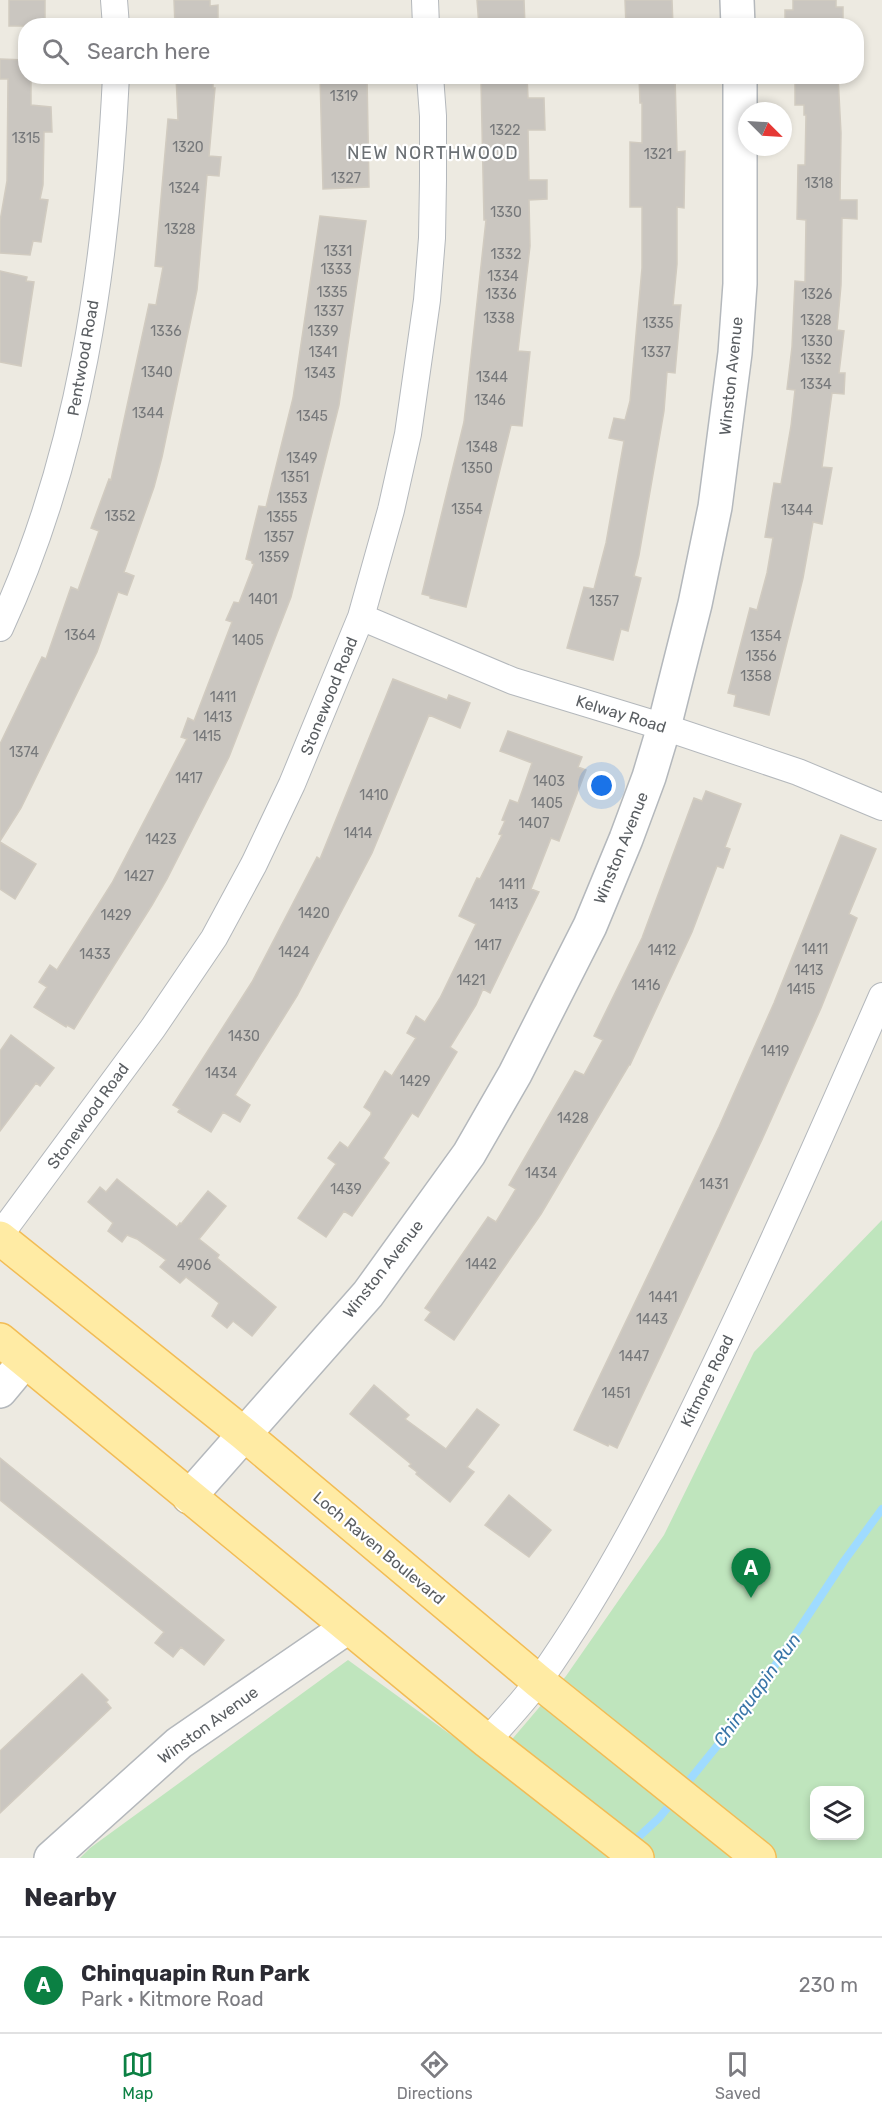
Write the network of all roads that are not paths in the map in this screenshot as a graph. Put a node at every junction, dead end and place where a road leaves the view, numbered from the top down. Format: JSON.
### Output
{"nodes":[{"id":1,"x":114,"y":0,"type":"edge"},
{"id":2,"x":425,"y":0,"type":"edge"},
{"id":3,"x":737,"y":0,"type":"edge"},
{"id":4,"x":115,"y":18,"type":"edge"},
{"id":5,"x":426,"y":18,"type":"edge"},
{"id":6,"x":738,"y":18,"type":"edge"},
{"id":7,"x":115,"y":84,"type":"edge"},
{"id":8,"x":431,"y":84,"type":"edge"},
{"id":9,"x":740,"y":84,"type":"edge"},
{"id":10,"x":361,"y":617,"type":"junction"},
{"id":11,"x":0,"y":628,"type":"edge"},
{"id":12,"x":664,"y":727,"type":"junction"},
{"id":13,"x":882,"y":807,"type":"edge"},
{"id":14,"x":882,"y":996,"type":"edge"},
{"id":15,"x":0,"y":1236,"type":"edge"},
{"id":16,"x":0,"y":1340,"type":"edge"},
{"id":17,"x":25,"y":1361,"type":"junction"},
{"id":18,"x":0,"y":1391,"type":"edge"},
{"id":19,"x":244,"y":1434,"type":"junction"},
{"id":20,"x":189,"y":1497,"type":"junction"},
{"id":21,"x":348,"y":1628,"type":"junction"},
{"id":22,"x":538,"y":1681,"type":"junction"},
{"id":23,"x":487,"y":1741,"type":"junction"},
{"id":24,"x":51,"y":1858,"type":"edge"},
{"id":25,"x":637,"y":1858,"type":"edge"},
{"id":26,"x":759,"y":1858,"type":"edge"}],
"edges":[{"from":1,"to":4,"type":"street"},
{"from":2,"to":5,"type":"street"},
{"from":3,"to":6,"type":"street"},
{"from":7,"to":11,"type":"street","name":"Pentwood Road"},
{"from":8,"to":10,"type":"street","name":"Stonewood Road"},
{"from":9,"to":12,"type":"street","name":"Winston Avenue"},
{"from":10,"to":12,"type":"street","name":"Kelway Road"},
{"from":10,"to":15,"type":"street","name":"Stonewood Road"},
{"from":12,"to":13,"type":"street","name":"Kelway Road"},
{"from":12,"to":19,"type":"street","name":"Winston Avenue"},
{"from":14,"to":22,"type":"street","name":"Kitmore Road"},
{"from":15,"to":19,"type":"main road","name":"Loch Raven Boulevard"},
{"from":16,"to":17,"type":"main road"},
{"from":17,"to":18,"type":"street"},
{"from":17,"to":20,"type":"main road"},
{"from":19,"to":20,"type":"street","name":"Winston Avenue"},
{"from":19,"to":22,"type":"main road","name":"Loch Raven Boulevard"},
{"from":20,"to":21,"type":"main road"},
{"from":21,"to":23,"type":"main road"},
{"from":21,"to":24,"type":"street","name":"Winston Avenue"},
{"from":22,"to":23,"type":"street","name":"Kitmore Road"},
{"from":22,"to":26,"type":"main road","name":"Loch Raven Boulevard"},
{"from":23,"to":25,"type":"main road"}]}
